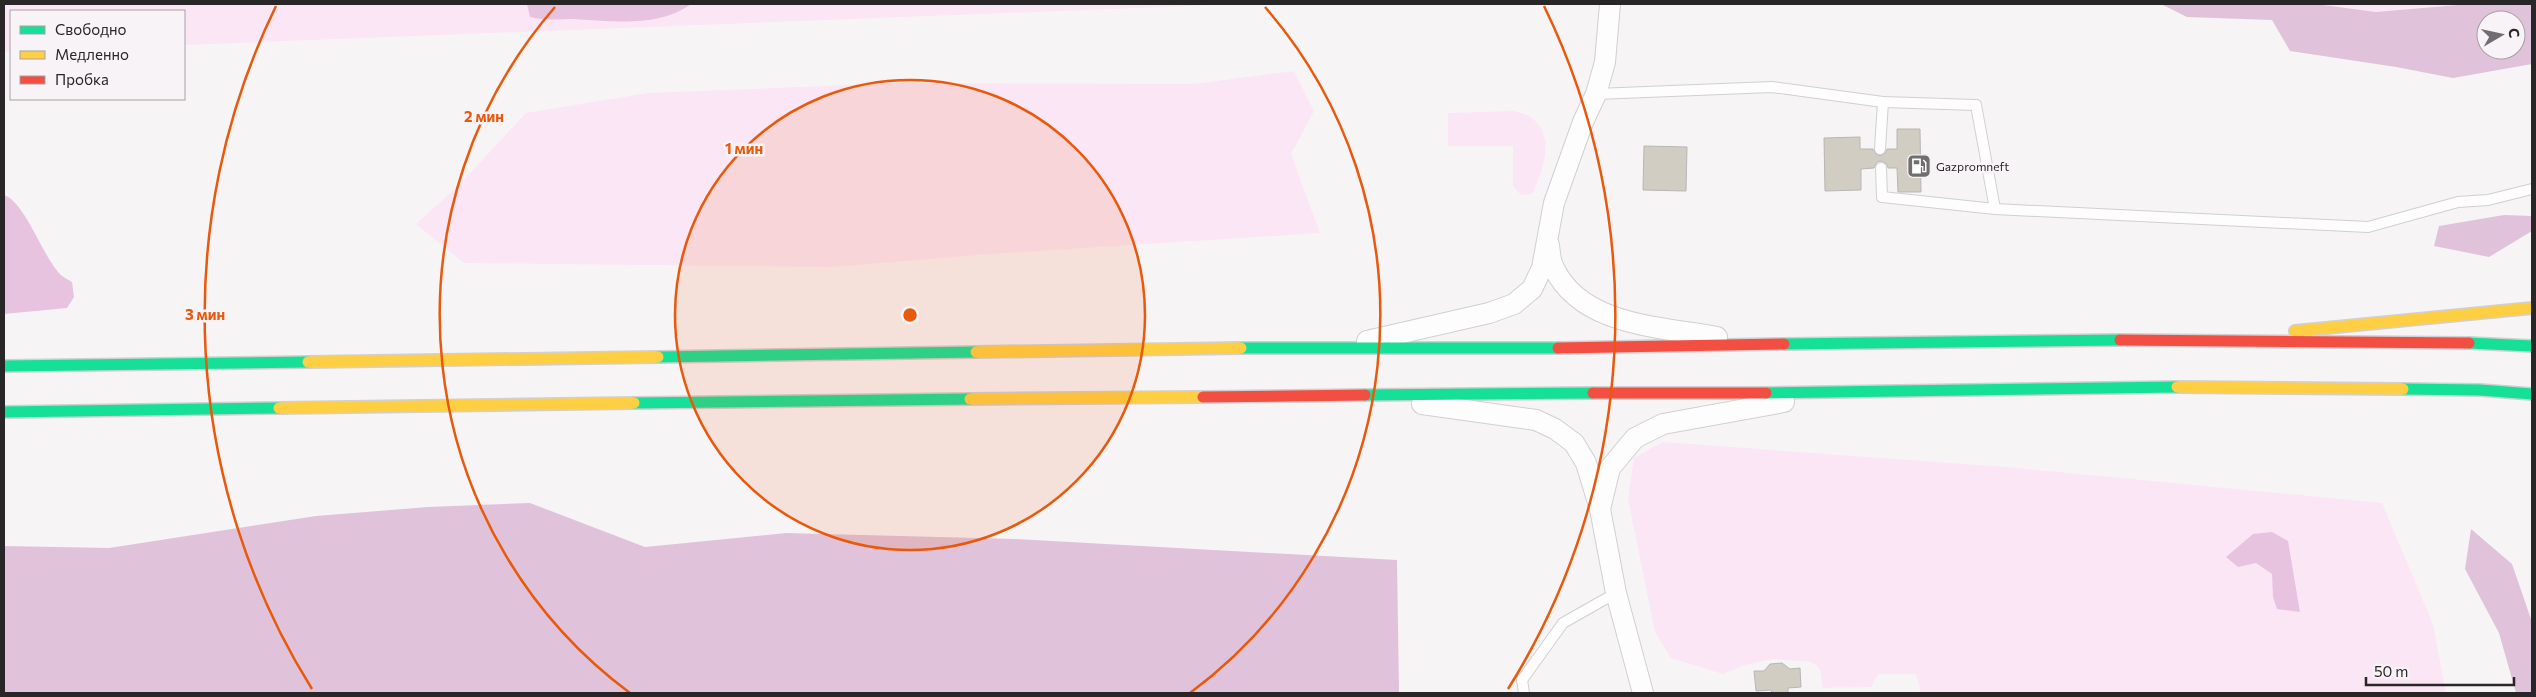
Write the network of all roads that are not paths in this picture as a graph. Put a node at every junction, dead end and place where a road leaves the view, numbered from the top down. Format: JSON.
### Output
{"nodes":[{"id":1,"x":1610,"y":4,"type":"edge"},
{"id":2,"x":1596,"y":94,"type":"junction"},
{"id":3,"x":1883,"y":102,"type":"junction"},
{"id":4,"x":1880,"y":149,"type":"dead end"},
{"id":5,"x":1881,"y":168,"type":"dead end"},
{"id":6,"x":2532,"y":189,"type":"edge"},
{"id":7,"x":1995,"y":208,"type":"junction"},
{"id":8,"x":1547,"y":233,"type":"junction"},
{"id":9,"x":2532,"y":308,"type":"edge"},
{"id":10,"x":2206,"y":339,"type":"junction"},
{"id":11,"x":1755,"y":344,"type":"junction"},
{"id":12,"x":2532,"y":346,"type":"edge"},
{"id":13,"x":1332,"y":349,"type":"junction"},
{"id":14,"x":4,"y":366,"type":"edge"},
{"id":15,"x":1830,"y":393,"type":"junction"},
{"id":16,"x":2532,"y":394,"type":"edge"},
{"id":17,"x":1374,"y":395,"type":"junction"},
{"id":18,"x":4,"y":412,"type":"edge"},
{"id":19,"x":1600,"y":509,"type":"junction"},
{"id":20,"x":1616,"y":593,"type":"junction"},
{"id":21,"x":1524,"y":693,"type":"edge"},
{"id":22,"x":1643,"y":693,"type":"edge"}],
"edges":[{"from":1,"to":2,"type":"street"},
{"from":2,"to":3,"type":"lane"},
{"from":2,"to":8,"type":"street"},
{"from":3,"to":4,"type":"lane"},
{"from":3,"to":7,"type":"lane"},
{"from":5,"to":7,"type":"lane"},
{"from":6,"to":7,"type":"lane"},
{"from":8,"to":11,"type":"street"},
{"from":8,"to":13,"type":"street"},
{"from":9,"to":10,"type":"main road"},
{"from":10,"to":11,"type":"main road"},
{"from":10,"to":12,"type":"main road"},
{"from":11,"to":13,"type":"main road"},
{"from":13,"to":14,"type":"main road"},
{"from":15,"to":16,"type":"main road"},
{"from":15,"to":17,"type":"main road"},
{"from":15,"to":19,"type":"street"},
{"from":17,"to":18,"type":"main road"},
{"from":17,"to":19,"type":"street"},
{"from":19,"to":20,"type":"street"},
{"from":20,"to":21,"type":"lane"},
{"from":20,"to":22,"type":"street"}]}
